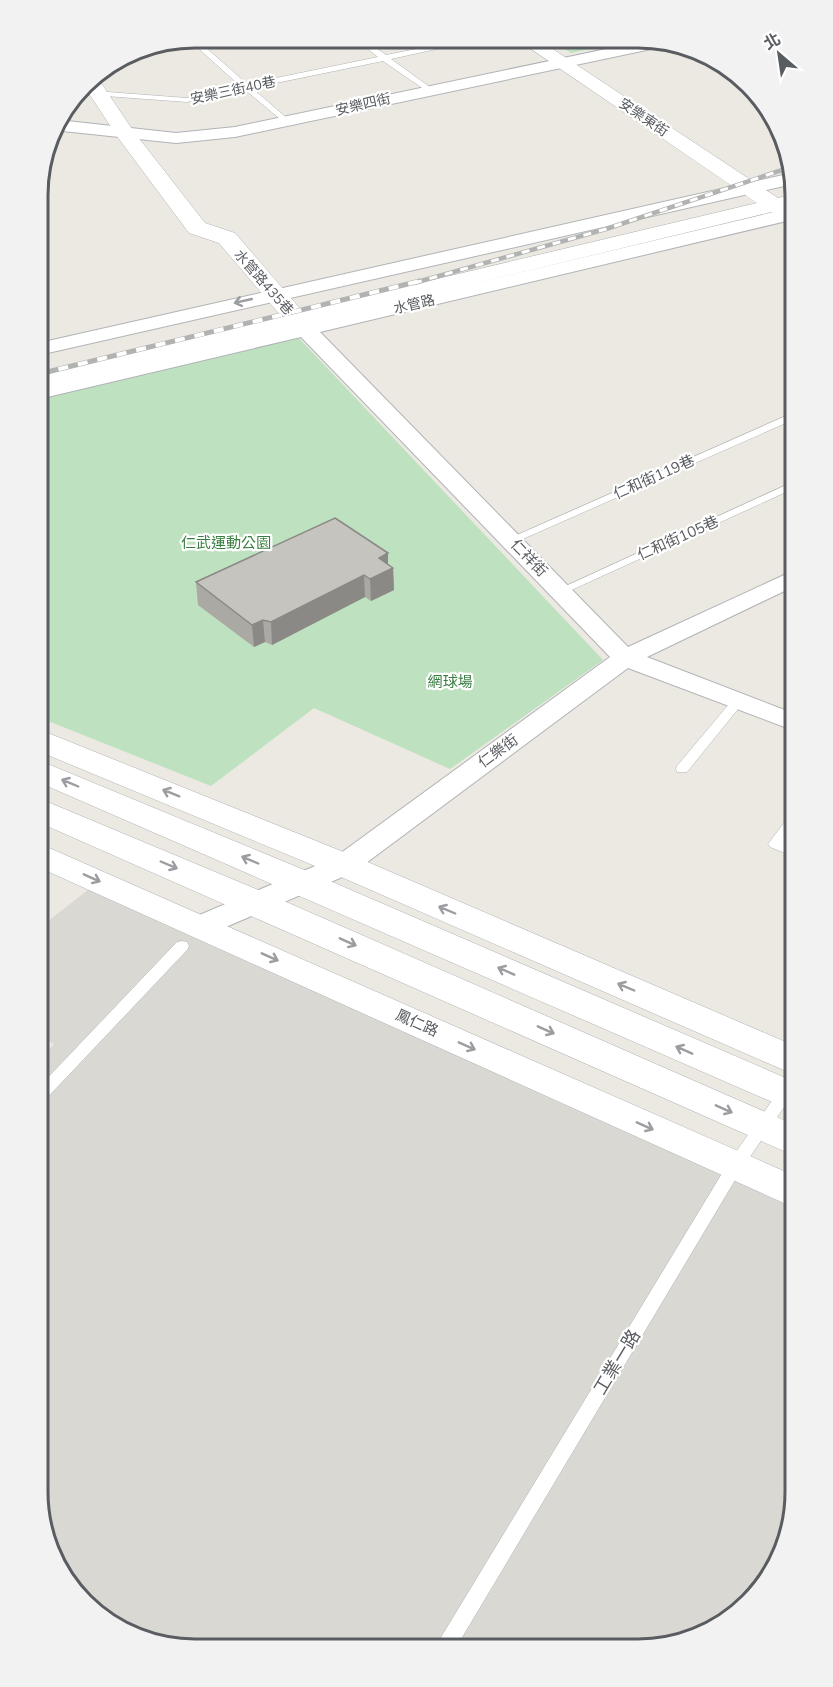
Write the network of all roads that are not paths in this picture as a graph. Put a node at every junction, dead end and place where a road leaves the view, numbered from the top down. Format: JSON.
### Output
{"nodes":[{"id":1,"x":203,"y":48,"type":"edge"},
{"id":2,"x":371,"y":48,"type":"edge"},
{"id":3,"x":433,"y":48,"type":"edge"},
{"id":4,"x":539,"y":48,"type":"edge"},
{"id":5,"x":635,"y":48,"type":"edge"},
{"id":6,"x":384,"y":58,"type":"junction"},
{"id":7,"x":562,"y":63,"type":"junction"},
{"id":8,"x":248,"y":86,"type":"junction"},
{"id":9,"x":94,"y":89,"type":"edge"},
{"id":10,"x":428,"y":90,"type":"junction"},
{"id":11,"x":91,"y":91,"type":"edge"},
{"id":12,"x":286,"y":122,"type":"junction"},
{"id":13,"x":65,"y":127,"type":"edge"},
{"id":14,"x":126,"y":135,"type":"junction"},
{"id":15,"x":780,"y":205,"type":"edge"},
{"id":16,"x":290,"y":313,"type":"junction"},
{"id":17,"x":48,"y":348,"type":"edge"},
{"id":18,"x":48,"y":361,"type":"edge"},
{"id":19,"x":48,"y":379,"type":"edge"},
{"id":20,"x":48,"y":390,"type":"edge"},
{"id":21,"x":785,"y":419,"type":"edge"},
{"id":22,"x":785,"y":489,"type":"edge"},
{"id":23,"x":512,"y":540,"type":"junction"},
{"id":24,"x":785,"y":582,"type":"edge"},
{"id":25,"x":561,"y":591,"type":"junction"},
{"id":26,"x":625,"y":658,"type":"junction"},
{"id":27,"x":738,"y":701,"type":"junction"},
{"id":28,"x":785,"y":719,"type":"edge"},
{"id":29,"x":48,"y":743,"type":"edge"},
{"id":30,"x":682,"y":769,"type":"dead end"},
{"id":31,"x":48,"y":774,"type":"edge"},
{"id":32,"x":48,"y":813,"type":"edge"},
{"id":33,"x":785,"y":831,"type":"edge"},
{"id":34,"x":785,"y":848,"type":"edge"},
{"id":35,"x":48,"y":859,"type":"edge"},
{"id":36,"x":344,"y":865,"type":"junction"},
{"id":37,"x":302,"y":882,"type":"junction"},
{"id":38,"x":256,"y":902,"type":"junction"},
{"id":39,"x":192,"y":936,"type":"junction"},
{"id":40,"x":785,"y":1057,"type":"edge"},
{"id":41,"x":48,"y":1087,"type":"edge"},
{"id":42,"x":785,"y":1087,"type":"edge"},
{"id":43,"x":785,"y":1099,"type":"edge"},
{"id":44,"x":763,"y":1127,"type":"junction"},
{"id":45,"x":785,"y":1137,"type":"edge"},
{"id":46,"x":735,"y":1166,"type":"junction"},
{"id":47,"x":785,"y":1188,"type":"edge"},
{"id":48,"x":450,"y":1639,"type":"edge"}],
"edges":[{"from":1,"to":8,"type":"lane"},
{"from":2,"to":6,"type":"lane"},
{"from":3,"to":6,"type":"lane","name":"安樂三街40巷"},
{"from":4,"to":7,"type":"main road","name":"安樂東街"},
{"from":5,"to":7,"type":"street","name":"安樂四街"},
{"from":6,"to":8,"type":"lane","name":"安樂三街40巷"},
{"from":6,"to":10,"type":"lane"},
{"from":7,"to":10,"type":"street","name":"安樂四街"},
{"from":7,"to":15,"type":"main road","name":"安樂東街"},
{"from":8,"to":9,"type":"lane","name":"安樂三街40巷"},
{"from":8,"to":12,"type":"lane"},
{"from":10,"to":12,"type":"street","name":"安樂四街"},
{"from":11,"to":14,"type":"main road","name":"水管路435巷"},
{"from":12,"to":14,"type":"street","name":"安樂四街"},
{"from":13,"to":14,"type":"street","name":"安樂四街"},
{"from":14,"to":16,"type":"main road","name":"水管路435巷"},
{"from":15,"to":16,"type":"main road","name":"水管路"},
{"from":15,"to":16,"type":"street","name":"水管路"},
{"from":16,"to":17,"type":"street","name":"水管路","one_way":true},
{"from":16,"to":18,"type":"main road","name":"水管路"},
{"from":16,"to":19,"type":"main road","name":"水管路"},
{"from":16,"to":20,"type":"street","name":"水管路"},
{"from":16,"to":23,"type":"street","name":"仁祥街"},
{"from":21,"to":23,"type":"lane","name":"仁和街119巷"},
{"from":22,"to":25,"type":"lane","name":"仁和街105巷"},
{"from":23,"to":25,"type":"street","name":"仁祥街"},
{"from":24,"to":26,"type":"street","name":"仁樂街"},
{"from":25,"to":26,"type":"street","name":"仁祥街"},
{"from":26,"to":27,"type":"street","name":"仁祥街"},
{"from":26,"to":36,"type":"street","name":"仁樂街"},
{"from":27,"to":28,"type":"street","name":"仁祥街"},
{"from":27,"to":30,"type":"lane"},
{"from":36,"to":29,"type":"main road","one_way":true},
{"from":37,"to":31,"type":"main road","one_way":true},
{"from":32,"to":38,"type":"main road","one_way":true},
{"from":33,"to":34,"type":"lane"},
{"from":35,"to":39,"type":"main road","name":"鳳仁路","one_way":true},
{"from":36,"to":37,"type":"street","name":"仁樂街"},
{"from":40,"to":36,"type":"main road","one_way":true},
{"from":37,"to":38,"type":"street","name":"仁樂街"},
{"from":42,"to":37,"type":"main road","one_way":true},
{"from":38,"to":39,"type":"street","name":"仁樂街"},
{"from":38,"to":44,"type":"main road","one_way":true},
{"from":39,"to":41,"type":"lane"},
{"from":39,"to":46,"type":"main road","name":"鳳仁路","one_way":true},
{"from":43,"to":44,"type":"lane","name":"工業一路"},
{"from":44,"to":45,"type":"main road"},
{"from":44,"to":46,"type":"lane","name":"工業一路"},
{"from":46,"to":47,"type":"main road","name":"鳳仁路"},
{"from":46,"to":48,"type":"lane","name":"工業一路"}]}
